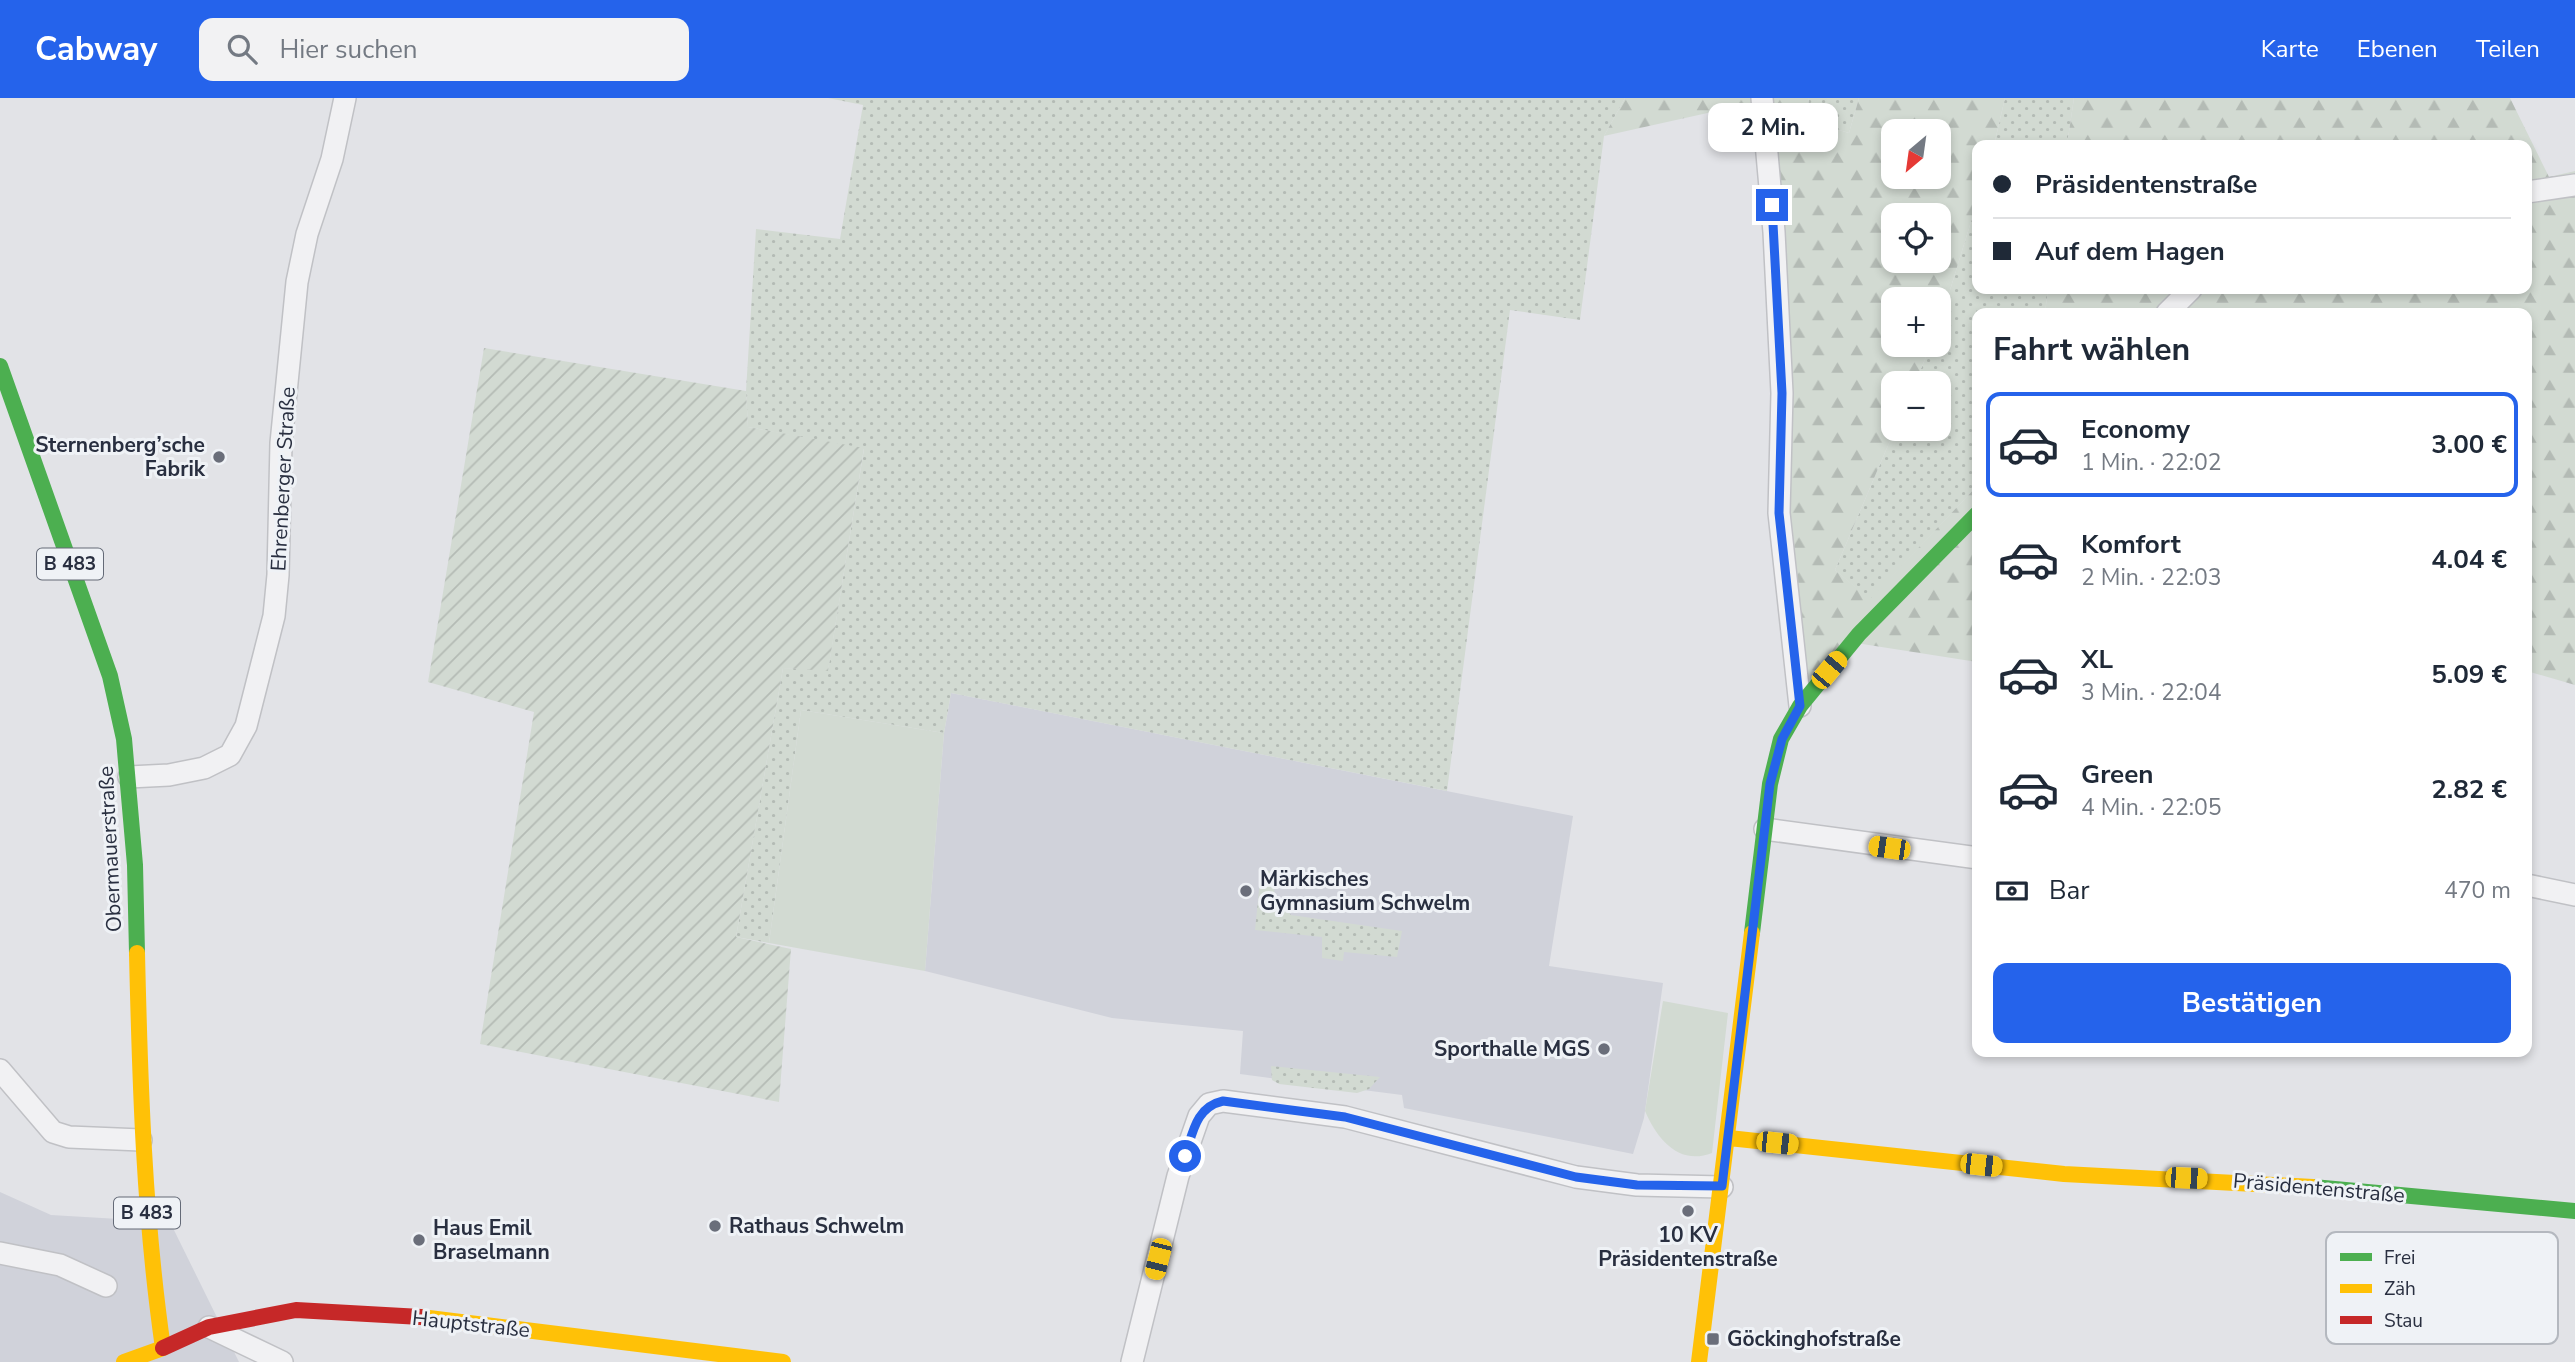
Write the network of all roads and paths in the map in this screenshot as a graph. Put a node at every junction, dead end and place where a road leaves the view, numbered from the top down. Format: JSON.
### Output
{"nodes":[{"id":1,"x":345,"y":98,"type":"edge"},
{"id":2,"x":1762,"y":98,"type":"edge"},
{"id":3,"x":2575,"y":185,"type":"edge"},
{"id":4,"x":2532,"y":191,"type":"edge"},
{"id":5,"x":2186,"y":294,"type":"edge"},
{"id":6,"x":2172,"y":308,"type":"edge"},
{"id":7,"x":0,"y":366,"type":"edge"},
{"id":8,"x":1972,"y":519,"type":"edge"},
{"id":9,"x":1800,"y":706,"type":"junction"},
{"id":10,"x":129,"y":777,"type":"junction"},
{"id":11,"x":1765,"y":829,"type":"junction"},
{"id":12,"x":1972,"y":857,"type":"edge"},
{"id":13,"x":2532,"y":886,"type":"edge"},
{"id":14,"x":2575,"y":895,"type":"edge"},
{"id":15,"x":0,"y":1070,"type":"edge"},
{"id":16,"x":1729,"y":1138,"type":"junction"},
{"id":17,"x":141,"y":1140,"type":"junction"},
{"id":18,"x":1722,"y":1186,"type":"junction"},
{"id":19,"x":2575,"y":1212,"type":"edge"},
{"id":20,"x":0,"y":1253,"type":"edge"},
{"id":21,"x":106,"y":1286,"type":"dead end"},
{"id":22,"x":209,"y":1327,"type":"junction"},
{"id":23,"x":163,"y":1348,"type":"junction"},
{"id":24,"x":124,"y":1362,"type":"edge"},
{"id":25,"x":282,"y":1362,"type":"edge"},
{"id":26,"x":783,"y":1362,"type":"edge"},
{"id":27,"x":1132,"y":1362,"type":"edge"},
{"id":28,"x":1699,"y":1362,"type":"edge"}],
"edges":[{"from":1,"to":10,"type":"street","name":"Ehrenberger Straße"},
{"from":2,"to":9,"type":"street"},
{"from":3,"to":4,"type":"street"},
{"from":5,"to":6,"type":"street"},
{"from":7,"to":10,"type":"street","name":"Obermauerstraße","number":"B 483"},
{"from":8,"to":9,"type":"street"},
{"from":9,"to":11,"type":"street"},
{"from":10,"to":17,"type":"street","name":"Obermauerstraße","number":"B 483"},
{"from":11,"to":12,"type":"street"},
{"from":11,"to":16,"type":"street"},
{"from":13,"to":14,"type":"street"},
{"from":15,"to":17,"type":"street"},
{"from":16,"to":18,"type":"street"},
{"from":16,"to":19,"type":"street","name":"Präsidentenstraße"},
{"from":17,"to":23,"type":"street","name":"Obermauerstraße","number":"B 483"},
{"from":18,"to":27,"type":"street"},
{"from":18,"to":28,"type":"street"},
{"from":20,"to":21,"type":"street"},
{"from":22,"to":23,"type":"street","name":"Hauptstraße"},
{"from":22,"to":25,"type":"street"},
{"from":22,"to":26,"type":"street","name":"Hauptstraße"},
{"from":23,"to":24,"type":"street","name":"Hauptstraße"}]}
